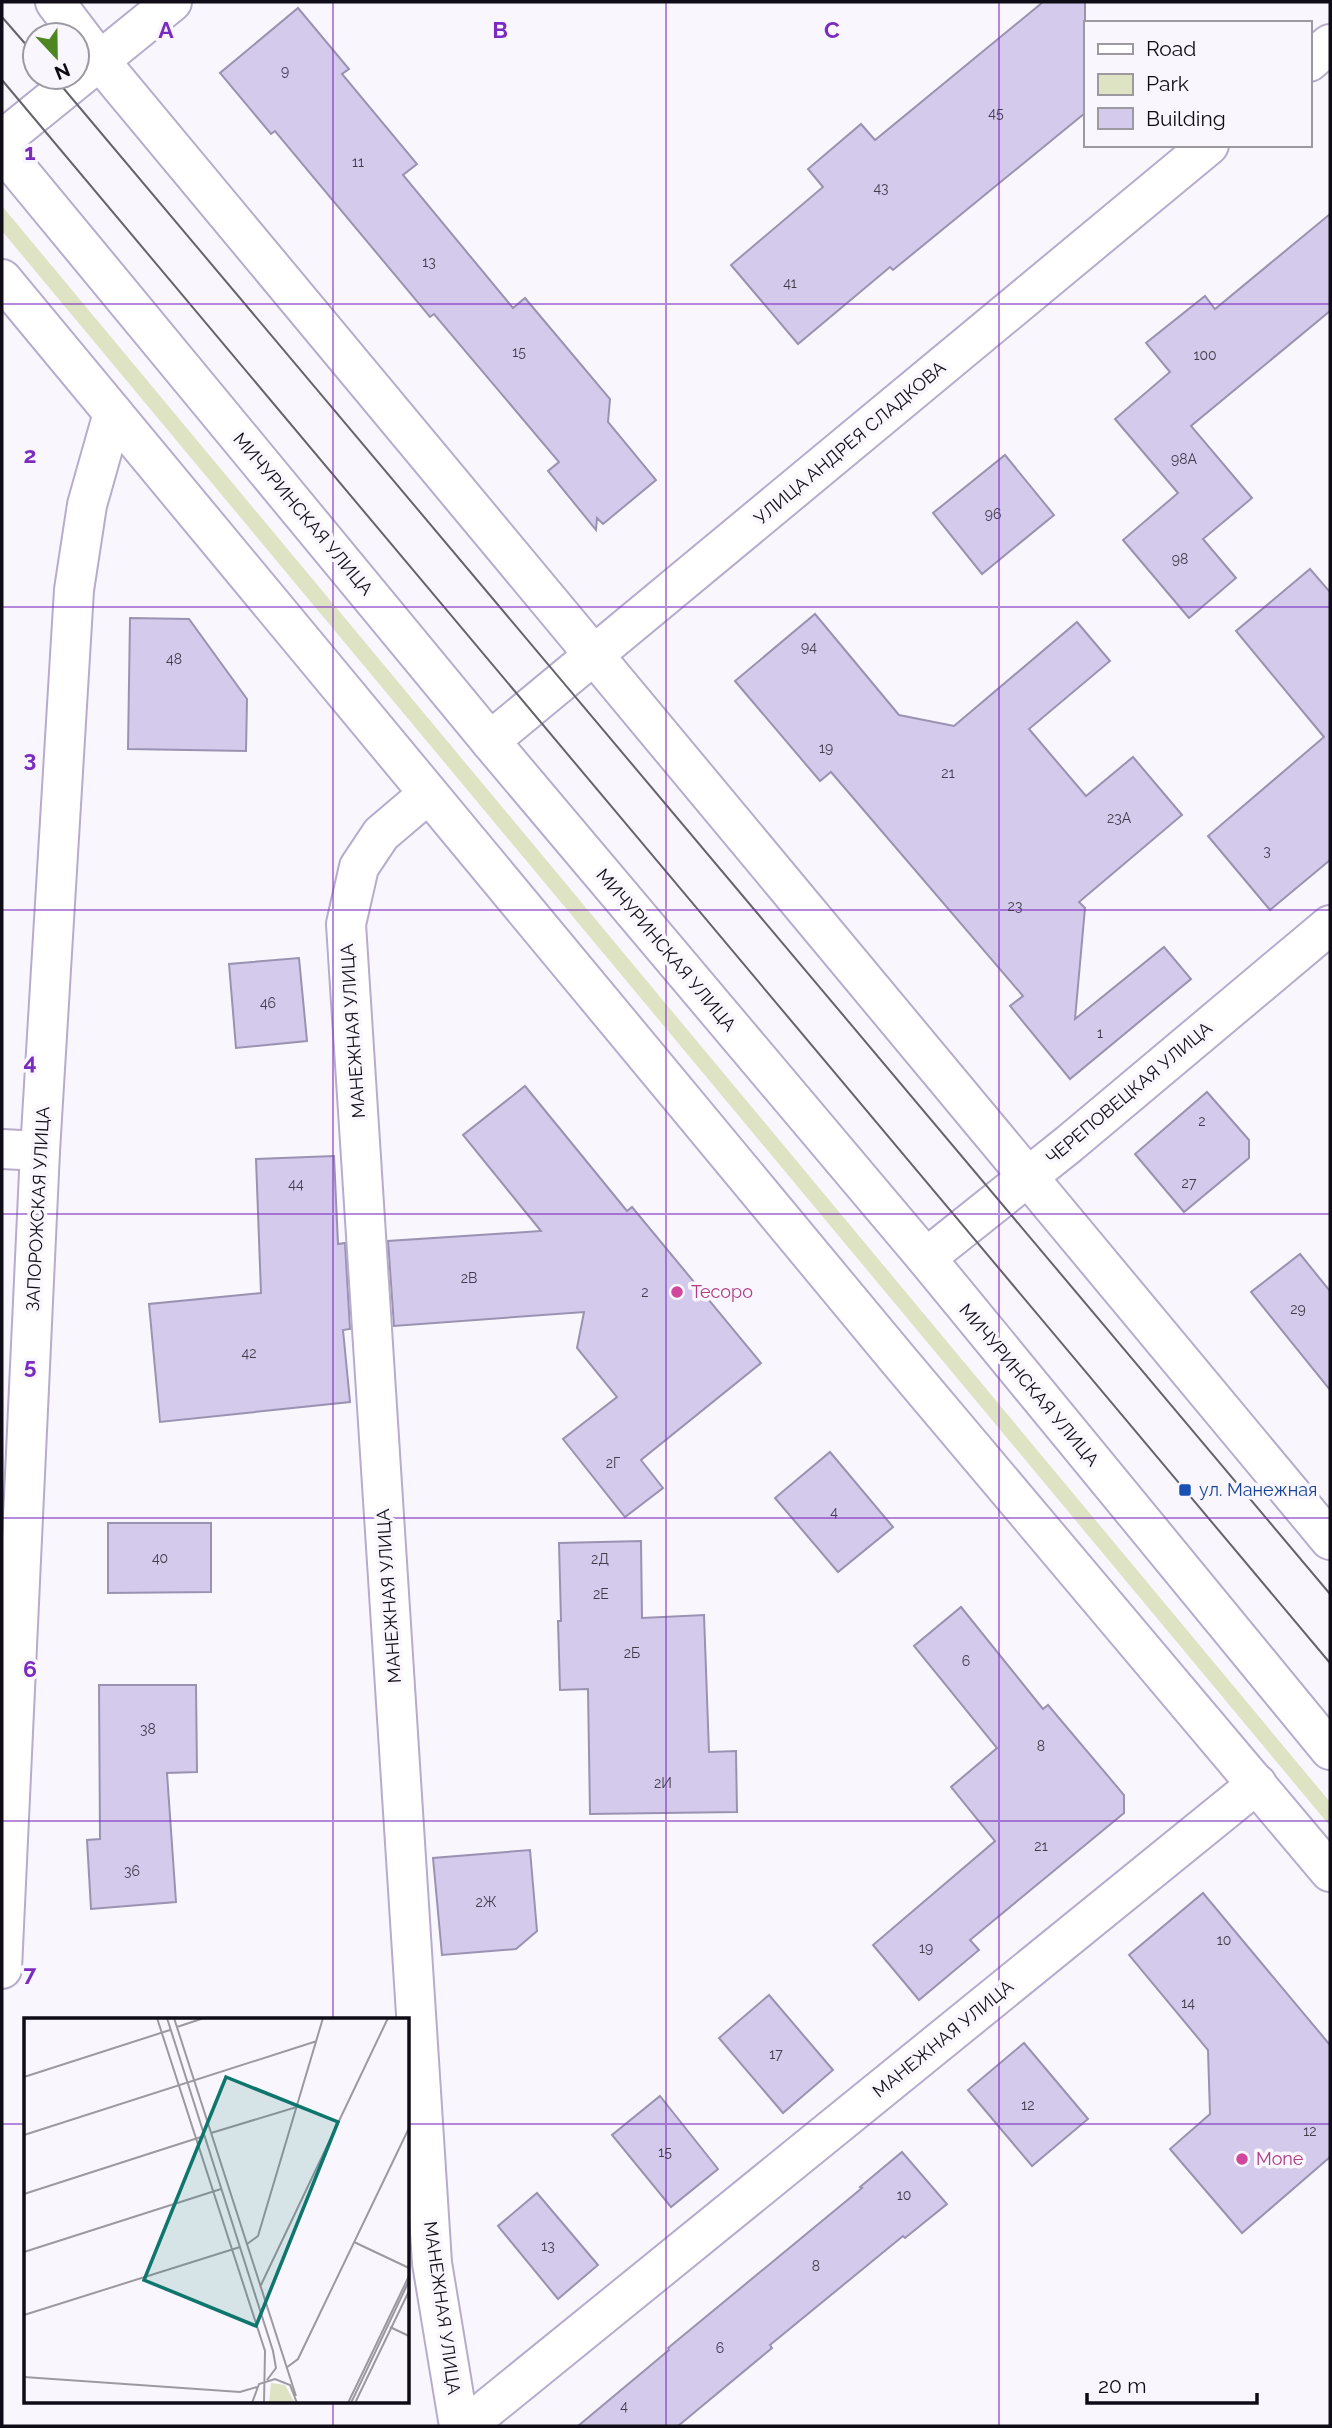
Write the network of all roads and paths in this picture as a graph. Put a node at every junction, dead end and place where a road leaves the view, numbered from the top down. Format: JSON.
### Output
{"nodes":[{"id":1,"x":55,"y":2,"type":"edge"},
{"id":2,"x":172,"y":2,"type":"edge"},
{"id":3,"x":1330,"y":44,"type":"edge"},
{"id":4,"x":99,"y":60,"type":"junction"},
{"id":5,"x":1311,"y":60,"type":"edge"},
{"id":6,"x":2,"y":140,"type":"edge"},
{"id":7,"x":1207,"y":147,"type":"edge"},
{"id":8,"x":2,"y":150,"type":"edge"},
{"id":9,"x":2,"y":279,"type":"edge"},
{"id":10,"x":113,"y":413,"type":"junction"},
{"id":11,"x":593,"y":655,"type":"junction"},
{"id":12,"x":490,"y":741,"type":"junction"},
{"id":13,"x":428,"y":794,"type":"junction"},
{"id":14,"x":1330,"y":925,"type":"edge"},
{"id":15,"x":2,"y":1149,"type":"edge"},
{"id":16,"x":40,"y":1151,"type":"junction"},
{"id":17,"x":1028,"y":1176,"type":"junction"},
{"id":18,"x":926,"y":1258,"type":"junction"},
{"id":19,"x":1330,"y":1540,"type":"edge"},
{"id":20,"x":1324,"y":1730,"type":"edge"},
{"id":21,"x":1257,"y":1784,"type":"junction"},
{"id":22,"x":1330,"y":1872,"type":"edge"},
{"id":23,"x":2,"y":1969,"type":"edge"},
{"id":24,"x":459,"y":2426,"type":"edge"},
{"id":25,"x":466,"y":2426,"type":"edge"}],
"edges":[{"from":1,"to":4,"type":"street"},
{"from":2,"to":4,"type":"street"},
{"from":3,"to":5,"type":"street"},
{"from":4,"to":6,"type":"street"},
{"from":4,"to":11,"type":"street"},
{"from":7,"to":11,"type":"street","name":"УЛИЦА АНДРЕЯ СЛАДКОВА"},
{"from":8,"to":12,"type":"street","name":"МИЧУРИНСКАЯ УЛИЦА"},
{"from":9,"to":10,"type":"street"},
{"from":10,"to":13,"type":"street"},
{"from":10,"to":16,"type":"street","name":"ЗАПОРОЖСКАЯ УЛИЦА"},
{"from":11,"to":12,"type":"street","name":"УЛИЦА АНДРЕЯ СЛАДКОВА"},
{"from":11,"to":17,"type":"street"},
{"from":12,"to":18,"type":"street","name":"МИЧУРИНСКАЯ УЛИЦА"},
{"from":13,"to":21,"type":"street"},
{"from":13,"to":24,"type":"street","name":"МАНЕЖНАЯ УЛИЦА"},
{"from":14,"to":17,"type":"street","name":"ЧЕРЕПОВЕЦКАЯ УЛИЦА"},
{"from":15,"to":16,"type":"street"},
{"from":16,"to":23,"type":"street","name":"ЗАПОРОЖСКАЯ УЛИЦА"},
{"from":17,"to":18,"type":"street","name":"ЧЕРЕПОВЕЦКАЯ УЛИЦА"},
{"from":17,"to":19,"type":"street"},
{"from":18,"to":20,"type":"street","name":"МИЧУРИНСКАЯ УЛИЦА"},
{"from":21,"to":22,"type":"street"},
{"from":21,"to":25,"type":"street","name":"МАНЕЖНАЯ УЛИЦА"}]}
